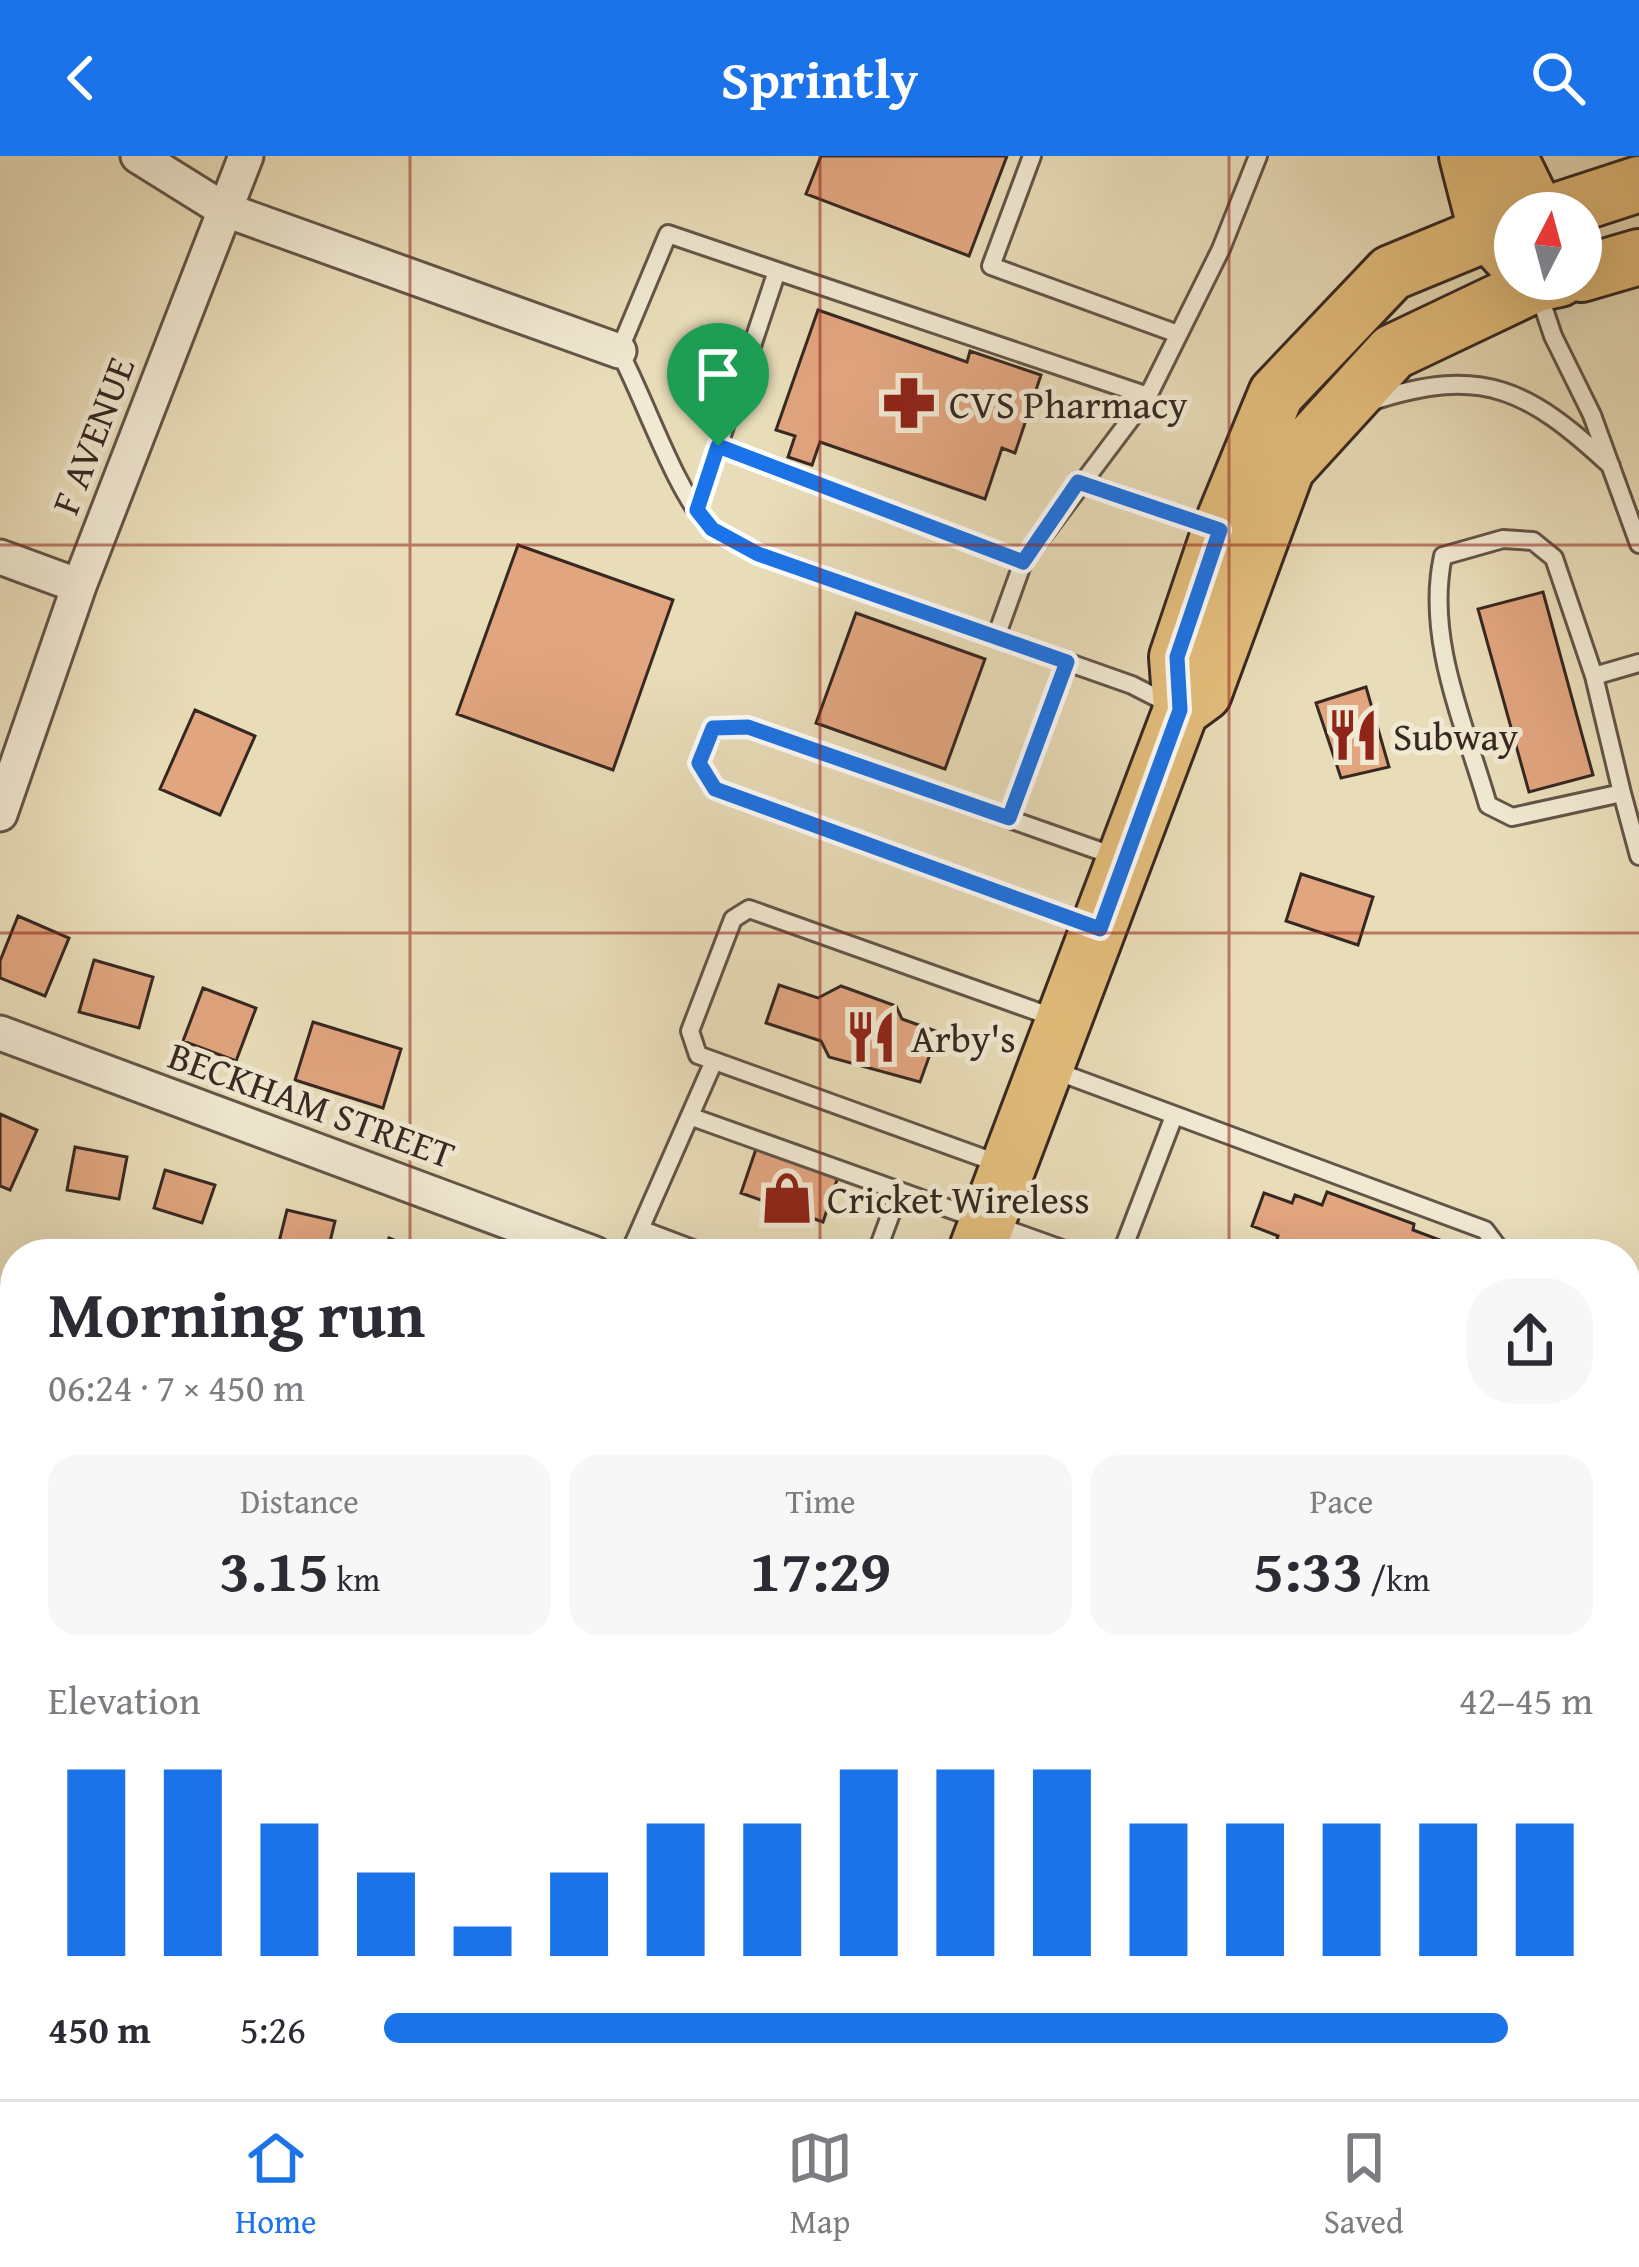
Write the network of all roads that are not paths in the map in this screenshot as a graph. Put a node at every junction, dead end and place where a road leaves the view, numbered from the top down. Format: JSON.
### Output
{"nodes":[{"id":1,"x":138,"y":156,"type":"edge"},
{"id":2,"x":246,"y":156,"type":"edge"},
{"id":3,"x":1032,"y":156,"type":"edge"},
{"id":4,"x":1258,"y":156,"type":"edge"},
{"id":5,"x":1467,"y":156,"type":"edge"},
{"id":6,"x":1509,"y":156,"type":"edge"},
{"id":7,"x":1639,"y":184,"type":"edge"},
{"id":8,"x":1527,"y":192,"type":"edge"},
{"id":9,"x":1602,"y":196,"type":"edge"},
{"id":10,"x":1494,"y":201,"type":"edge"},
{"id":11,"x":223,"y":209,"type":"junction"},
{"id":12,"x":1639,"y":256,"type":"edge"},
{"id":13,"x":1602,"y":259,"type":"edge"},
{"id":14,"x":1494,"y":266,"type":"edge"},
{"id":15,"x":777,"y":271,"type":"junction"},
{"id":16,"x":1494,"y":288,"type":"edge"},
{"id":17,"x":1546,"y":300,"type":"edge"},
{"id":18,"x":1178,"y":334,"type":"junction"},
{"id":19,"x":619,"y":351,"type":"junction"},
{"id":20,"x":1148,"y":396,"type":"junction"},
{"id":21,"x":1338,"y":412,"type":"junction"},
{"id":22,"x":718,"y":446,"type":"junction"},
{"id":23,"x":1611,"y":466,"type":"junction"},
{"id":24,"x":1078,"y":482,"type":"junction"},
{"id":25,"x":697,"y":510,"type":"junction"},
{"id":26,"x":1220,"y":530,"type":"junction"},
{"id":27,"x":1639,"y":544,"type":"edge"},
{"id":28,"x":0,"y":557,"type":"edge"},
{"id":29,"x":1023,"y":562,"type":"junction"},
{"id":30,"x":79,"y":586,"type":"junction"},
{"id":31,"x":996,"y":637,"type":"junction"},
{"id":32,"x":1067,"y":662,"type":"junction"},
{"id":33,"x":1639,"y":663,"type":"edge"},
{"id":34,"x":1594,"y":676,"type":"junction"},
{"id":35,"x":1180,"y":710,"type":"junction"},
{"id":36,"x":1622,"y":793,"type":"junction"},
{"id":37,"x":0,"y":814,"type":"edge"},
{"id":38,"x":1009,"y":818,"type":"junction"},
{"id":39,"x":1639,"y":856,"type":"edge"},
{"id":40,"x":1126,"y":860,"type":"junction"},
{"id":41,"x":1100,"y":929,"type":"junction"},
{"id":42,"x":0,"y":1033,"type":"edge"},
{"id":43,"x":1056,"y":1045,"type":"junction"},
{"id":44,"x":714,"y":1061,"type":"junction"},
{"id":45,"x":1174,"y":1116,"type":"junction"},
{"id":46,"x":692,"y":1117,"type":"junction"},
{"id":47,"x":1009,"y":1167,"type":"junction"},
{"id":48,"x":899,"y":1192,"type":"junction"},
{"id":49,"x":640,"y":1229,"type":"junction"},
{"id":50,"x":556,"y":1239,"type":"edge"},
{"id":51,"x":636,"y":1239,"type":"edge"},
{"id":52,"x":666,"y":1239,"type":"edge"},
{"id":53,"x":882,"y":1239,"type":"edge"},
{"id":54,"x":981,"y":1239,"type":"edge"},
{"id":55,"x":1127,"y":1239,"type":"edge"},
{"id":56,"x":1492,"y":1239,"type":"edge"}],
"edges":[{"from":1,"to":11,"type":"street"},
{"from":2,"to":11,"type":"street","name":"F AVENUE"},
{"from":3,"to":18,"type":"lane"},
{"from":4,"to":18,"type":"lane"},
{"from":5,"to":10,"type":"main road"},
{"from":6,"to":8,"type":"main road"},
{"from":7,"to":9,"type":"main road"},
{"from":11,"to":19,"type":"street"},
{"from":11,"to":30,"type":"street","name":"F AVENUE"},
{"from":12,"to":13,"type":"main road"},
{"from":14,"to":26,"type":"main road"},
{"from":15,"to":19,"type":"lane"},
{"from":15,"to":20,"type":"lane"},
{"from":15,"to":22,"type":"lane"},
{"from":16,"to":21,"type":"main road"},
{"from":17,"to":23,"type":"lane"},
{"from":18,"to":20,"type":"lane"},
{"from":19,"to":25,"type":"lane"},
{"from":20,"to":24,"type":"lane"},
{"from":21,"to":23,"type":"lane"},
{"from":21,"to":35,"type":"main road"},
{"from":22,"to":25,"type":"lane"},
{"from":22,"to":29,"type":"lane"},
{"from":23,"to":27,"type":"lane"},
{"from":24,"to":26,"type":"lane"},
{"from":24,"to":29,"type":"lane"},
{"from":25,"to":31,"type":"lane"},
{"from":26,"to":35,"type":"main road"},
{"from":28,"to":30,"type":"street"},
{"from":29,"to":31,"type":"lane"},
{"from":30,"to":37,"type":"street","name":"F AVENUE"},
{"from":31,"to":32,"type":"lane"},
{"from":32,"to":35,"type":"lane"},
{"from":32,"to":38,"type":"lane"},
{"from":33,"to":34,"type":"lane"},
{"from":34,"to":36,"type":"lane"},
{"from":34,"to":36,"type":"lane"},
{"from":35,"to":40,"type":"main road"},
{"from":36,"to":39,"type":"lane"},
{"from":38,"to":40,"type":"lane"},
{"from":38,"to":41,"type":"lane"},
{"from":40,"to":41,"type":"main road"},
{"from":41,"to":43,"type":"main road"},
{"from":42,"to":50,"type":"street","name":"BECKHAM STREET"},
{"from":43,"to":44,"type":"lane"},
{"from":43,"to":45,"type":"lane"},
{"from":43,"to":47,"type":"main road"},
{"from":44,"to":46,"type":"lane"},
{"from":44,"to":47,"type":"lane"},
{"from":45,"to":55,"type":"lane"},
{"from":45,"to":56,"type":"lane"},
{"from":46,"to":48,"type":"lane"},
{"from":46,"to":49,"type":"lane"},
{"from":47,"to":54,"type":"main road"},
{"from":48,"to":53,"type":"lane"},
{"from":48,"to":54,"type":"lane"},
{"from":49,"to":51,"type":"lane"},
{"from":49,"to":52,"type":"lane"}]}
